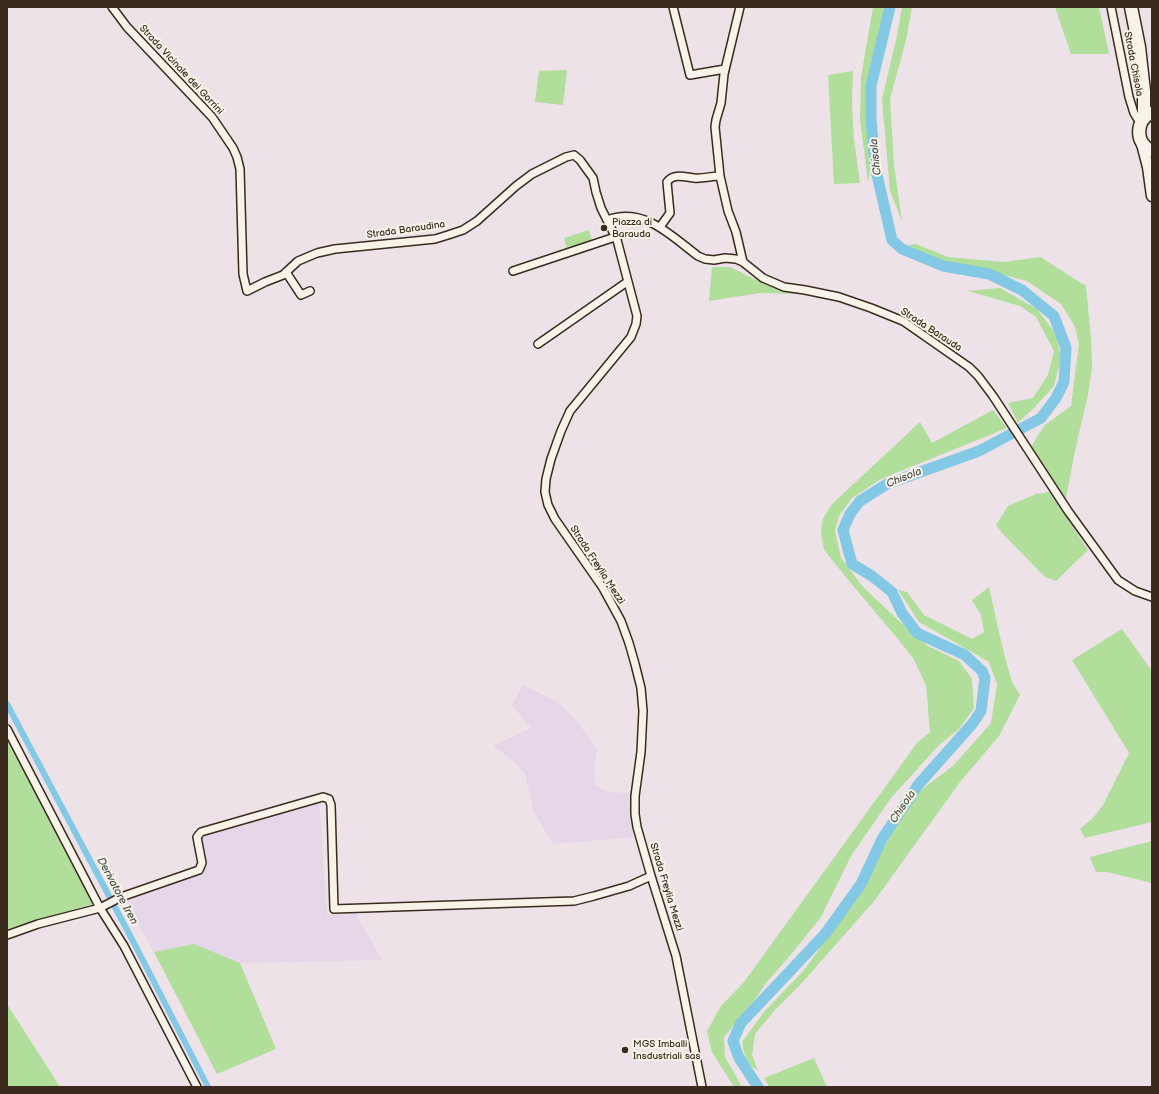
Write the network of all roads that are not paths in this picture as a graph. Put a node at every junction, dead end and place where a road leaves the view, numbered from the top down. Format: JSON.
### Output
{"nodes":[{"id":1,"x":112,"y":7,"type":"edge"},
{"id":2,"x":673,"y":7,"type":"edge"},
{"id":3,"x":740,"y":7,"type":"edge"},
{"id":4,"x":1111,"y":7,"type":"edge"},
{"id":5,"x":1131,"y":7,"type":"edge"},
{"id":6,"x":1139,"y":47,"type":"junction"},
{"id":7,"x":726,"y":69,"type":"junction"},
{"id":8,"x":1152,"y":82,"type":"edge"},
{"id":9,"x":1146,"y":117,"type":"edge"},
{"id":10,"x":1142,"y":144,"type":"junction"},
{"id":11,"x":1152,"y":151,"type":"edge"},
{"id":12,"x":720,"y":176,"type":"junction"},
{"id":13,"x":1152,"y":196,"type":"edge"},
{"id":14,"x":607,"y":220,"type":"junction"},
{"id":15,"x":660,"y":226,"type":"junction"},
{"id":16,"x":615,"y":237,"type":"junction"},
{"id":17,"x":743,"y":262,"type":"junction"},
{"id":18,"x":513,"y":271,"type":"dead end"},
{"id":19,"x":286,"y":272,"type":"junction"},
{"id":20,"x":628,"y":282,"type":"junction"},
{"id":21,"x":310,"y":290,"type":"dead end"},
{"id":22,"x":248,"y":291,"type":"joint"},
{"id":23,"x":538,"y":344,"type":"dead end"},
{"id":24,"x":1152,"y":597,"type":"edge"},
{"id":25,"x":7,"y":729,"type":"edge"},
{"id":26,"x":651,"y":876,"type":"junction"},
{"id":27,"x":100,"y":908,"type":"junction"},
{"id":28,"x":7,"y":935,"type":"edge"},
{"id":29,"x":197,"y":1087,"type":"edge"},
{"id":30,"x":702,"y":1087,"type":"edge"}],
"edges":[{"from":1,"to":22,"type":"street","name":"Strada Vicinale dei Gorrini"},
{"from":2,"to":7,"type":"street"},
{"from":3,"to":7,"type":"street"},
{"from":4,"to":9,"type":"street","name":"Strada Chisola"},
{"from":5,"to":6,"type":"main road"},
{"from":6,"to":8,"type":"main road"},
{"from":6,"to":9,"type":"main road"},
{"from":7,"to":12,"type":"street"},
{"from":9,"to":10,"type":"main road"},
{"from":10,"to":11,"type":"main road"},
{"from":10,"to":13,"type":"main road"},
{"from":12,"to":15,"type":"street"},
{"from":12,"to":17,"type":"street"},
{"from":14,"to":15,"type":"street","name":"Strada Barauda"},
{"from":14,"to":16,"type":"street","name":"Strada Freylia Mezzi"},
{"from":14,"to":19,"type":"street","name":"Strada Baraudina"},
{"from":15,"to":17,"type":"street","name":"Strada Barauda"},
{"from":16,"to":18,"type":"street"},
{"from":16,"to":20,"type":"street","name":"Strada Freylia Mezzi"},
{"from":17,"to":24,"type":"street","name":"Strada Barauda"},
{"from":19,"to":21,"type":"street"},
{"from":19,"to":22,"type":"street","name":"Strada Baraudina"},
{"from":20,"to":23,"type":"street"},
{"from":20,"to":26,"type":"street","name":"Strada Freylia Mezzi"},
{"from":25,"to":27,"type":"street"},
{"from":26,"to":27,"type":"street"},
{"from":26,"to":30,"type":"street","name":"Strada Freylia Mezzi"},
{"from":27,"to":28,"type":"street"},
{"from":27,"to":29,"type":"street"}]}
